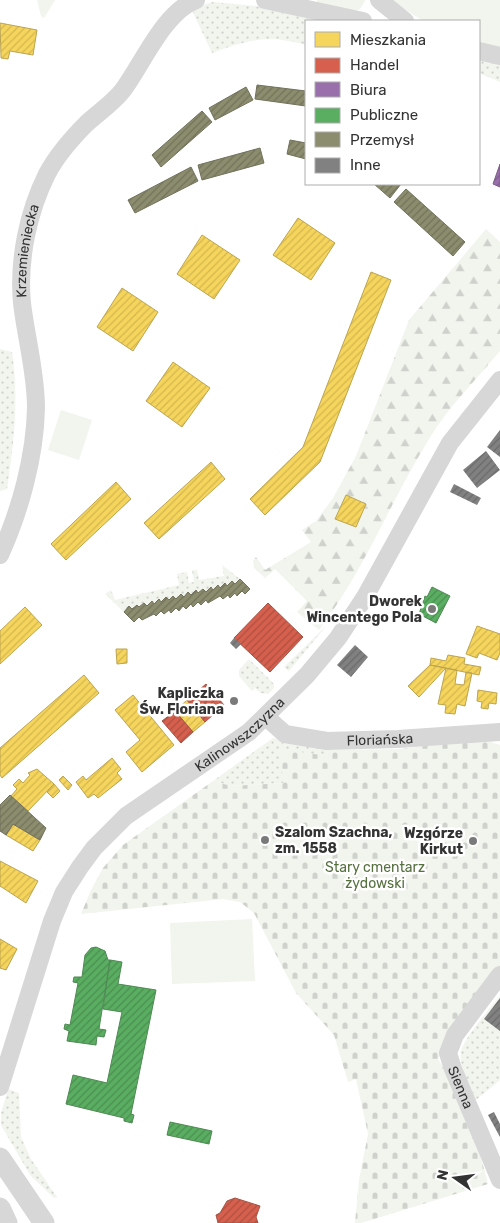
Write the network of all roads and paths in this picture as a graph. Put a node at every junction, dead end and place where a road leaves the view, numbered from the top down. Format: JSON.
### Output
{"nodes":[{"id":1,"x":196,"y":0,"type":"edge"},
{"id":2,"x":264,"y":0,"type":"edge"},
{"id":3,"x":377,"y":0,"type":"edge"},
{"id":4,"x":357,"y":20,"type":"edge"},
{"id":5,"x":363,"y":20,"type":"edge"},
{"id":6,"x":404,"y":20,"type":"edge"},
{"id":7,"x":480,"y":51,"type":"edge"},
{"id":8,"x":500,"y":56,"type":"edge"},
{"id":9,"x":500,"y":380,"type":"edge"},
{"id":10,"x":0,"y":555,"type":"edge"},
{"id":11,"x":266,"y":717,"type":"junction"},
{"id":12,"x":500,"y":732,"type":"edge"},
{"id":13,"x":500,"y":975,"type":"edge"},
{"id":14,"x":0,"y":1087,"type":"edge"},
{"id":15,"x":0,"y":1158,"type":"edge"},
{"id":16,"x":500,"y":1180,"type":"edge"},
{"id":17,"x":0,"y":1208,"type":"edge"},
{"id":18,"x":7,"y":1223,"type":"edge"},
{"id":19,"x":44,"y":1223,"type":"edge"}],
"edges":[{"from":1,"to":10,"type":"street","name":"Krzemieniecka"},
{"from":2,"to":4,"type":"street"},
{"from":3,"to":5,"type":"street"},
{"from":3,"to":6,"type":"street"},
{"from":7,"to":8,"type":"street"},
{"from":9,"to":11,"type":"street","name":"Kalinowszczyzna"},
{"from":11,"to":12,"type":"street","name":"Floriańska"},
{"from":11,"to":14,"type":"street","name":"Kalinowszczyzna"},
{"from":13,"to":16,"type":"street","name":"Sienna"},
{"from":15,"to":19,"type":"street"},
{"from":17,"to":18,"type":"street"}]}
